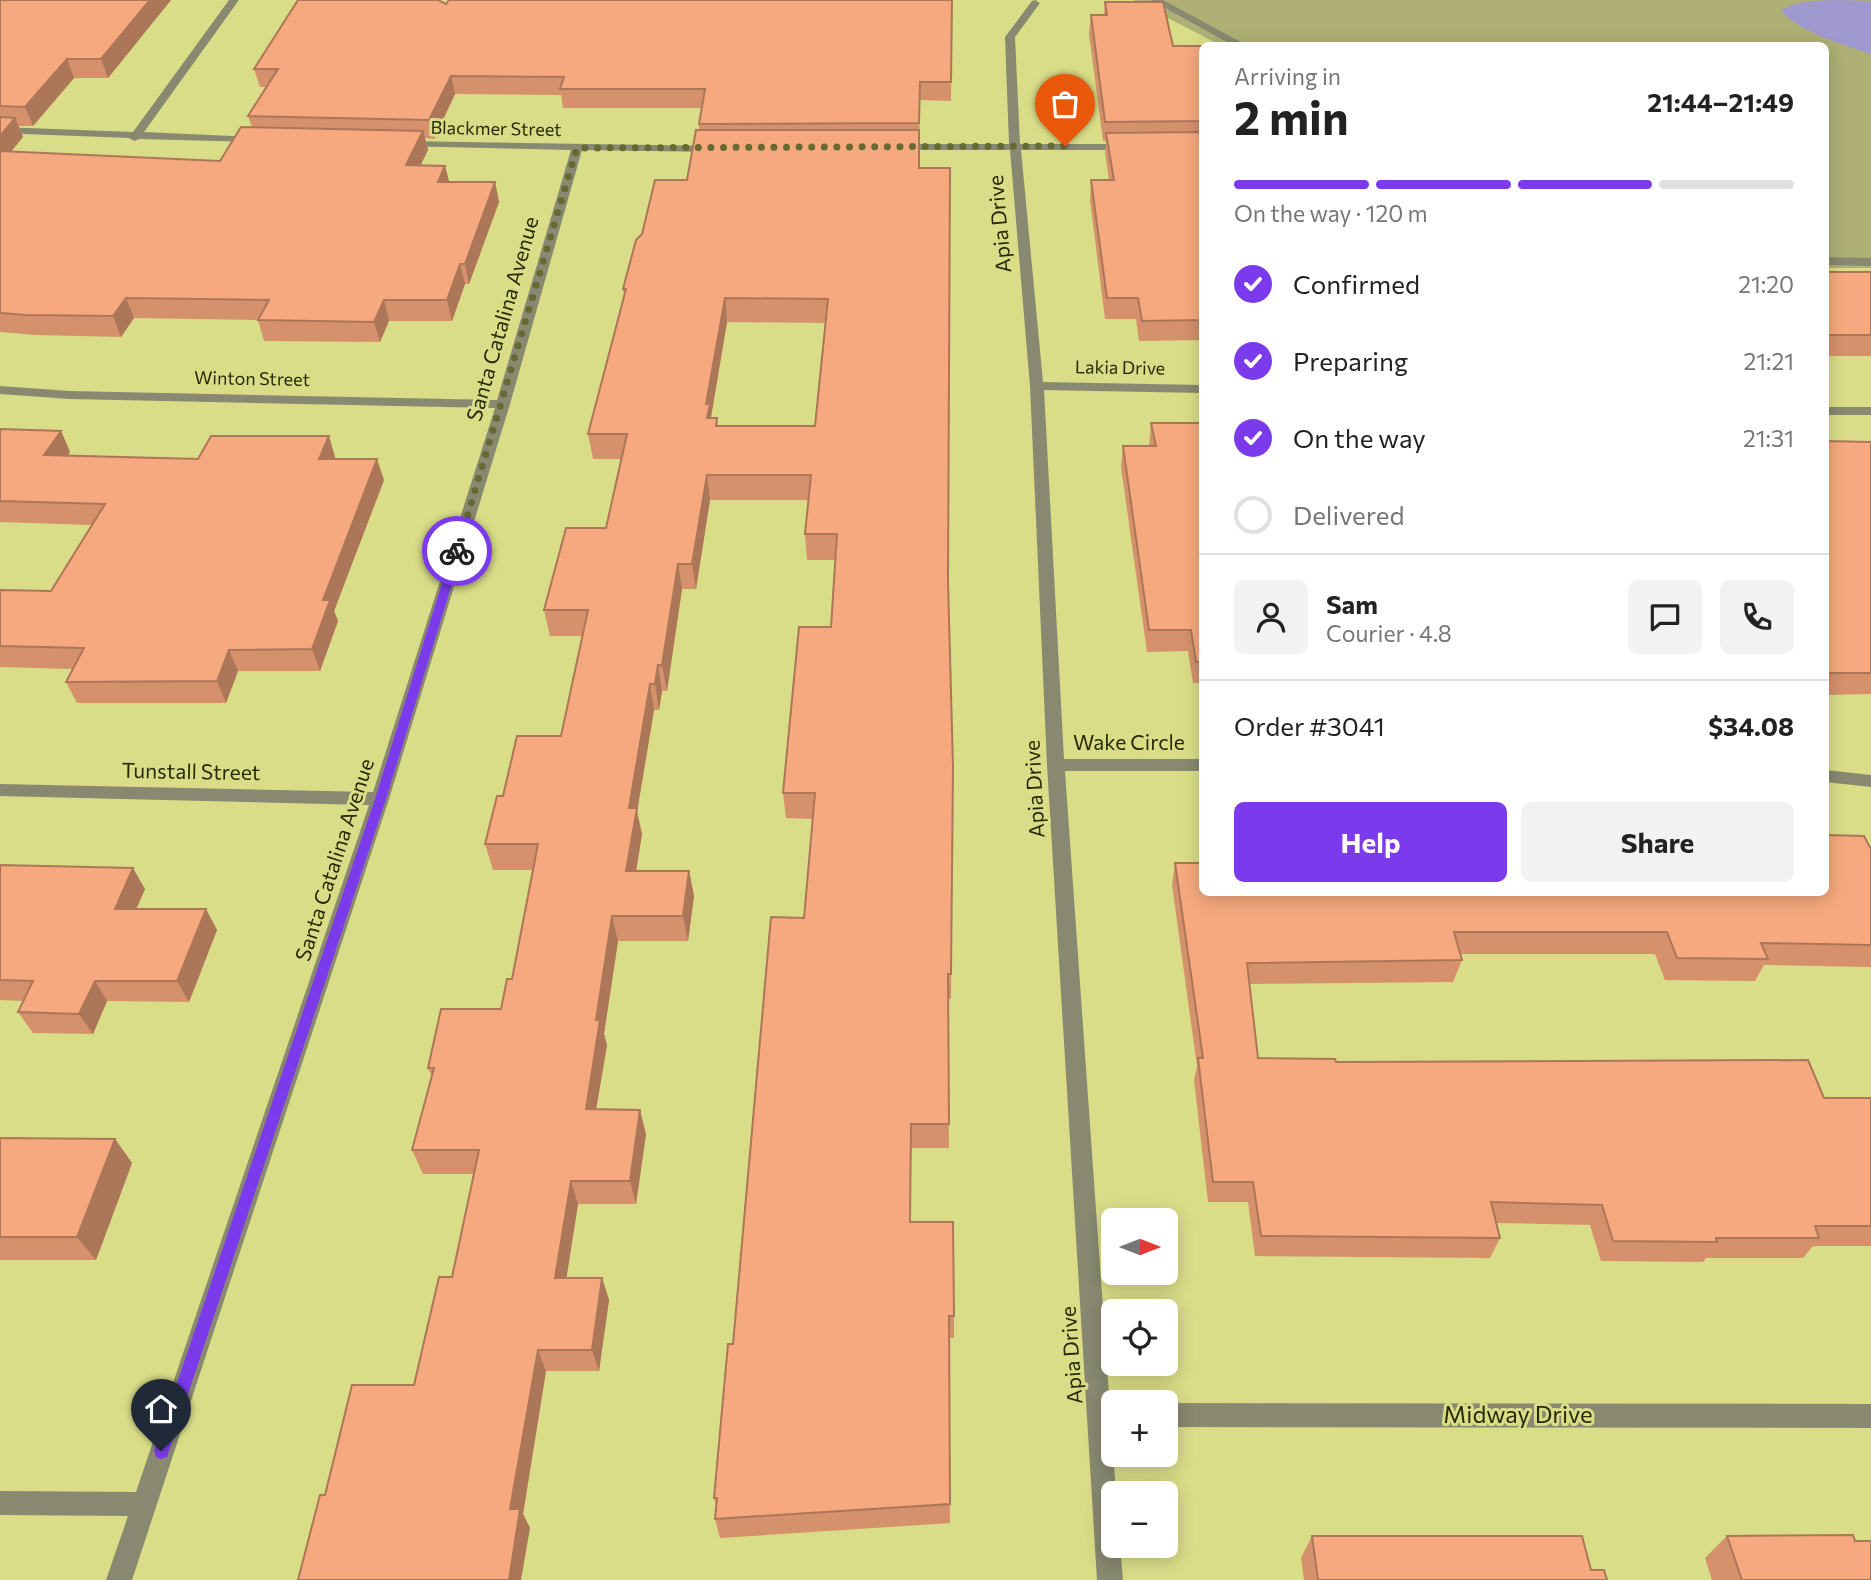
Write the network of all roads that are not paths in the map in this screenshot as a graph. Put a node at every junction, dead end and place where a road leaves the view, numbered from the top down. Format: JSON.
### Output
{"nodes":[{"id":1,"x":234,"y":0,"type":"edge"},
{"id":2,"x":1156,"y":0,"type":"edge"},
{"id":3,"x":1035,"y":3,"type":"dead end"},
{"id":4,"x":1235,"y":42,"type":"edge"},
{"id":5,"x":0,"y":130,"type":"edge"},
{"id":6,"x":134,"y":138,"type":"junction"},
{"id":7,"x":272,"y":141,"type":"edge"},
{"id":8,"x":383,"y":143,"type":"edge"},
{"id":9,"x":1015,"y":146,"type":"junction"},
{"id":10,"x":877,"y":147,"type":"edge"},
{"id":11,"x":1136,"y":147,"type":"edge"},
{"id":12,"x":577,"y":148,"type":"junction"},
{"id":13,"x":725,"y":149,"type":"edge"},
{"id":14,"x":1829,"y":261,"type":"edge"},
{"id":15,"x":1871,"y":262,"type":"edge"},
{"id":16,"x":1037,"y":386,"type":"junction"},
{"id":17,"x":1199,"y":389,"type":"edge"},
{"id":18,"x":0,"y":390,"type":"edge"},
{"id":19,"x":503,"y":404,"type":"junction"},
{"id":20,"x":1829,"y":411,"type":"edge"},
{"id":21,"x":1871,"y":411,"type":"edge"},
{"id":22,"x":1056,"y":765,"type":"junction"},
{"id":23,"x":1199,"y":765,"type":"edge"},
{"id":24,"x":1829,"y":776,"type":"edge"},
{"id":25,"x":1871,"y":781,"type":"edge"},
{"id":26,"x":0,"y":790,"type":"edge"},
{"id":27,"x":380,"y":799,"type":"junction"},
{"id":28,"x":1104,"y":1390,"type":"edge"},
{"id":29,"x":1178,"y":1415,"type":"edge"},
{"id":30,"x":1871,"y":1416,"type":"edge"},
{"id":31,"x":1108,"y":1467,"type":"edge"},
{"id":32,"x":0,"y":1503,"type":"edge"},
{"id":33,"x":144,"y":1503,"type":"junction"},
{"id":34,"x":120,"y":1580,"type":"edge"},
{"id":35,"x":1111,"y":1580,"type":"edge"}],
"edges":[{"from":1,"to":6,"type":"street"},
{"from":2,"to":4,"type":"street"},
{"from":3,"to":9,"type":"street","name":"Apia Drive"},
{"from":5,"to":6,"type":"street"},
{"from":6,"to":7,"type":"street"},
{"from":8,"to":12,"type":"street","name":"Blackmer Street"},
{"from":9,"to":10,"type":"street"},
{"from":9,"to":11,"type":"street"},
{"from":9,"to":16,"type":"street","name":"Apia Drive"},
{"from":12,"to":13,"type":"street","name":"Blackmer Street"},
{"from":12,"to":19,"type":"street","name":"Santa Catalina Avenue"},
{"from":14,"to":15,"type":"street"},
{"from":16,"to":17,"type":"street","name":"Lakia Drive"},
{"from":16,"to":22,"type":"street","name":"Apia Drive"},
{"from":18,"to":19,"type":"street","name":"Winton Street"},
{"from":19,"to":27,"type":"street","name":"Santa Catalina Avenue"},
{"from":20,"to":21,"type":"street"},
{"from":22,"to":23,"type":"street","name":"Wake Circle"},
{"from":22,"to":28,"type":"street","name":"Apia Drive"},
{"from":24,"to":25,"type":"street"},
{"from":26,"to":27,"type":"street","name":"Tunstall Street"},
{"from":27,"to":33,"type":"street","name":"Santa Catalina Avenue"},
{"from":29,"to":30,"type":"street","name":"Midway Drive"},
{"from":31,"to":35,"type":"street","name":"Apia Drive"},
{"from":32,"to":33,"type":"street"},
{"from":33,"to":34,"type":"street","name":"Santa Catalina Avenue"}]}
